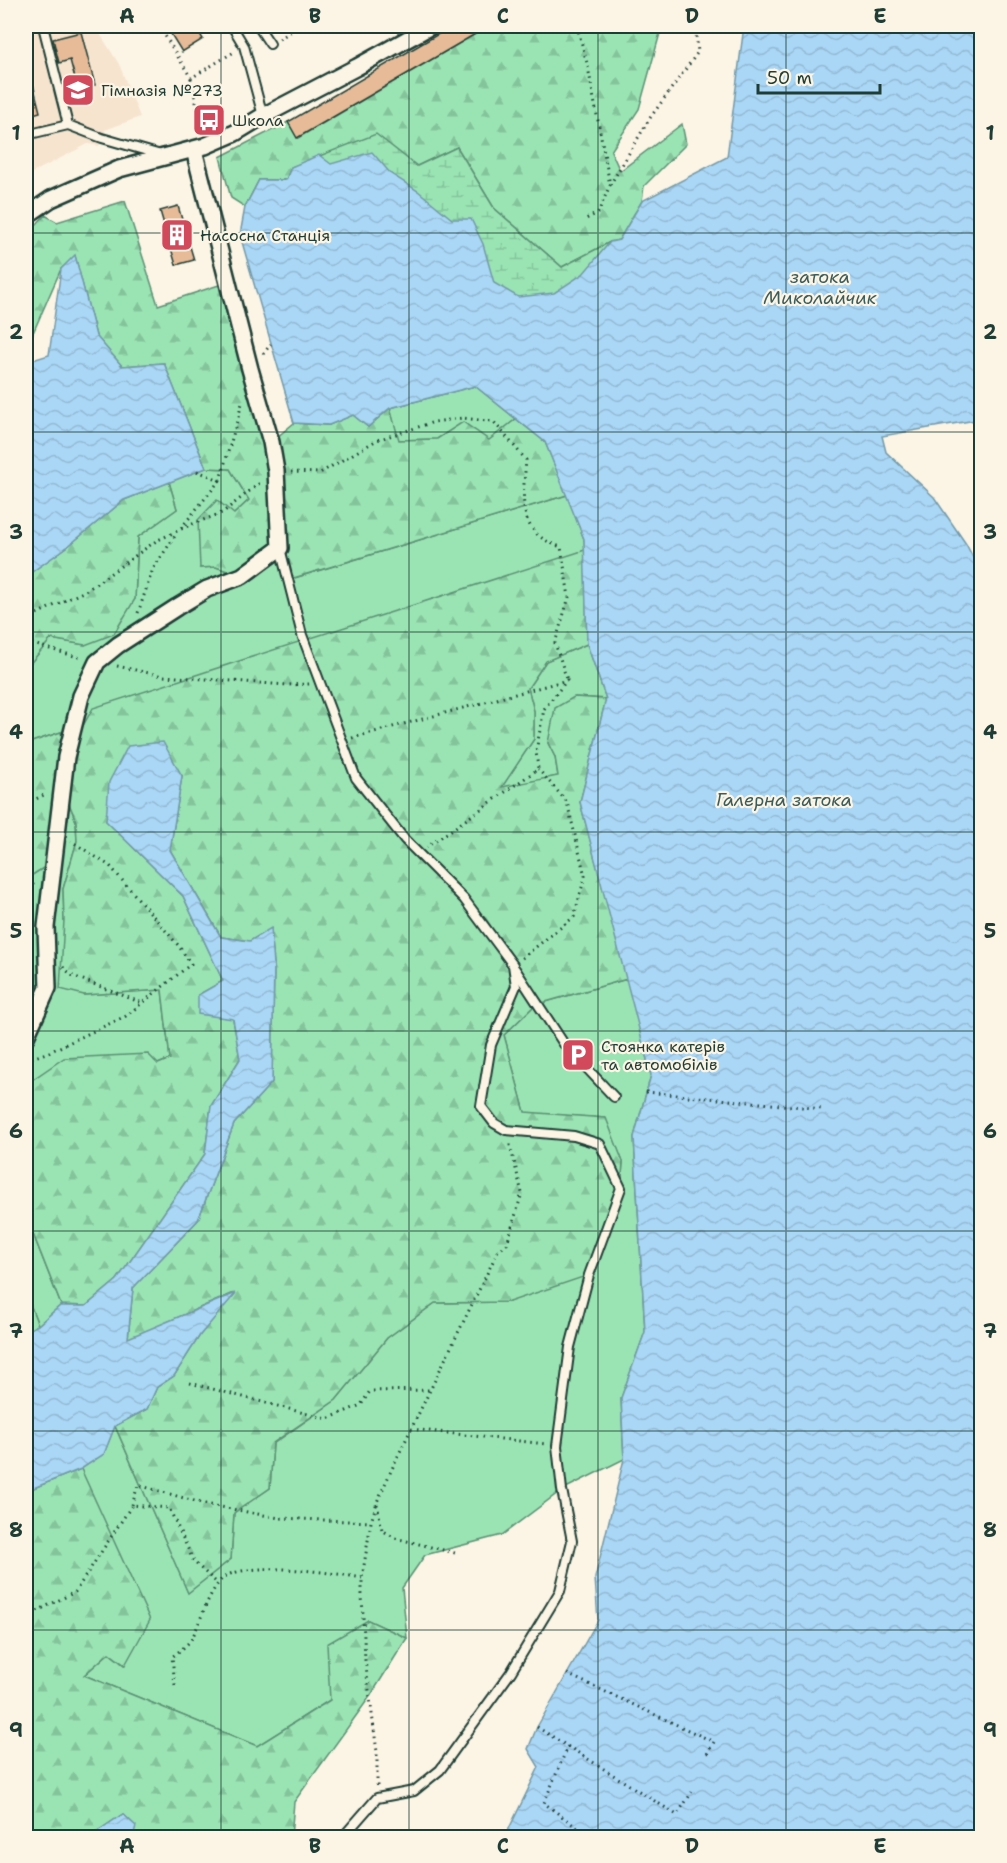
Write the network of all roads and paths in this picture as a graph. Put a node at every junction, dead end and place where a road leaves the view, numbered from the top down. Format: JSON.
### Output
{"nodes":[{"id":1,"x":42,"y":26,"type":"edge"},
{"id":2,"x":159,"y":26,"type":"edge"},
{"id":3,"x":232,"y":26,"type":"edge"},
{"id":4,"x":258,"y":26,"type":"edge"},
{"id":5,"x":300,"y":26,"type":"edge"},
{"id":6,"x":431,"y":26,"type":"edge"},
{"id":7,"x":577,"y":26,"type":"edge"},
{"id":8,"x":695,"y":26,"type":"edge"},
{"id":9,"x":270,"y":44,"type":"joint"},
{"id":10,"x":244,"y":46,"type":"junction"},
{"id":11,"x":191,"y":78,"type":"junction"},
{"id":12,"x":263,"y":116,"type":"junction"},
{"id":13,"x":68,"y":125,"type":"junction"},
{"id":14,"x":202,"y":131,"type":"dead end"},
{"id":15,"x":26,"y":135,"type":"edge"},
{"id":16,"x":194,"y":150,"type":"junction"},
{"id":17,"x":165,"y":156,"type":"junction"},
{"id":18,"x":610,"y":185,"type":"junction"},
{"id":19,"x":26,"y":216,"type":"edge"},
{"id":20,"x":585,"y":220,"type":"dead end"},
{"id":21,"x":271,"y":344,"type":"dead end"},
{"id":22,"x":250,"y":369,"type":"junction"},
{"id":23,"x":197,"y":471,"type":"dead end"},
{"id":24,"x":276,"y":471,"type":"junction"},
{"id":25,"x":220,"y":480,"type":"junction"},
{"id":26,"x":179,"y":531,"type":"junction"},
{"id":27,"x":280,"y":548,"type":"junction"},
{"id":28,"x":26,"y":619,"type":"edge"},
{"id":29,"x":129,"y":639,"type":"junction"},
{"id":30,"x":26,"y":642,"type":"edge"},
{"id":31,"x":97,"y":662,"type":"junction"},
{"id":32,"x":567,"y":680,"type":"junction"},
{"id":33,"x":320,"y":683,"type":"junction"},
{"id":34,"x":342,"y":741,"type":"junction"},
{"id":35,"x":538,"y":768,"type":"junction"},
{"id":36,"x":62,"y":786,"type":"junction"},
{"id":37,"x":26,"y":804,"type":"edge"},
{"id":38,"x":57,"y":832,"type":"junction"},
{"id":39,"x":418,"y":853,"type":"junction"},
{"id":40,"x":46,"y":953,"type":"junction"},
{"id":41,"x":513,"y":965,"type":"junction"},
{"id":42,"x":142,"y":1003,"type":"junction"},
{"id":43,"x":26,"y":1037,"type":"edge"},
{"id":44,"x":26,"y":1060,"type":"edge"},
{"id":45,"x":646,"y":1092,"type":"dead end"},
{"id":46,"x":614,"y":1097,"type":"dead end"},
{"id":47,"x":823,"y":1109,"type":"dead end"},
{"id":48,"x":506,"y":1130,"type":"junction"},
{"id":49,"x":190,"y":1383,"type":"dead end"},
{"id":50,"x":430,"y":1390,"type":"junction"},
{"id":51,"x":411,"y":1429,"type":"junction"},
{"id":52,"x":557,"y":1446,"type":"junction"},
{"id":53,"x":377,"y":1502,"type":"junction"},
{"id":54,"x":132,"y":1505,"type":"junction"},
{"id":55,"x":371,"y":1522,"type":"junction"},
{"id":56,"x":459,"y":1554,"type":"dead end"},
{"id":57,"x":362,"y":1578,"type":"junction"},
{"id":58,"x":218,"y":1584,"type":"junction"},
{"id":59,"x":26,"y":1615,"type":"edge"},
{"id":60,"x":567,"y":1674,"type":"dead end"},
{"id":61,"x":175,"y":1685,"type":"dead end"},
{"id":62,"x":537,"y":1727,"type":"dead end"},
{"id":63,"x":568,"y":1746,"type":"junction"},
{"id":64,"x":707,"y":1754,"type":"dead end"},
{"id":65,"x":692,"y":1792,"type":"dead end"},
{"id":66,"x":377,"y":1798,"type":"junction"},
{"id":67,"x":342,"y":1838,"type":"edge"},
{"id":68,"x":591,"y":1838,"type":"edge"}],
"edges":[{"from":1,"to":13,"type":"lane"},
{"from":2,"to":11,"type":"path"},
{"from":3,"to":10,"type":"lane"},
{"from":4,"to":9,"type":"lane"},
{"from":5,"to":9,"type":"path"},
{"from":6,"to":12,"type":"street"},
{"from":7,"to":18,"type":"path"},
{"from":8,"to":18,"type":"path"},
{"from":10,"to":11,"type":"path"},
{"from":10,"to":12,"type":"lane"},
{"from":11,"to":14,"type":"path"},
{"from":12,"to":16,"type":"street"},
{"from":13,"to":15,"type":"lane"},
{"from":13,"to":17,"type":"lane"},
{"from":16,"to":17,"type":"street"},
{"from":16,"to":22,"type":"street"},
{"from":17,"to":19,"type":"street"},
{"from":18,"to":20,"type":"path"},
{"from":21,"to":22,"type":"path"},
{"from":22,"to":24,"type":"street"},
{"from":22,"to":25,"type":"path"},
{"from":23,"to":25,"type":"path"},
{"from":24,"to":26,"type":"path"},
{"from":24,"to":27,"type":"street"},
{"from":24,"to":32,"type":"path"},
{"from":25,"to":26,"type":"path"},
{"from":26,"to":28,"type":"path"},
{"from":26,"to":29,"type":"path"},
{"from":27,"to":29,"type":"street"},
{"from":27,"to":33,"type":"lane"},
{"from":29,"to":31,"type":"street"},
{"from":30,"to":31,"type":"path"},
{"from":31,"to":33,"type":"path"},
{"from":31,"to":36,"type":"street"},
{"from":32,"to":34,"type":"path"},
{"from":32,"to":35,"type":"path"},
{"from":33,"to":34,"type":"lane"},
{"from":34,"to":39,"type":"lane"},
{"from":35,"to":39,"type":"path"},
{"from":35,"to":41,"type":"path"},
{"from":36,"to":37,"type":"path"},
{"from":36,"to":38,"type":"street"},
{"from":38,"to":40,"type":"street"},
{"from":38,"to":42,"type":"path"},
{"from":39,"to":41,"type":"lane"},
{"from":40,"to":42,"type":"path"},
{"from":40,"to":43,"type":"street"},
{"from":41,"to":46,"type":"lane"},
{"from":41,"to":48,"type":"lane"},
{"from":42,"to":44,"type":"path"},
{"from":45,"to":47,"type":"path"},
{"from":48,"to":50,"type":"path"},
{"from":48,"to":52,"type":"lane"},
{"from":49,"to":50,"type":"path"},
{"from":50,"to":51,"type":"path"},
{"from":51,"to":52,"type":"path"},
{"from":51,"to":53,"type":"path"},
{"from":52,"to":66,"type":"lane"},
{"from":53,"to":55,"type":"path"},
{"from":53,"to":56,"type":"path"},
{"from":54,"to":55,"type":"path"},
{"from":54,"to":58,"type":"path"},
{"from":54,"to":59,"type":"path"},
{"from":55,"to":57,"type":"path"},
{"from":57,"to":58,"type":"path"},
{"from":57,"to":66,"type":"path"},
{"from":58,"to":61,"type":"path"},
{"from":60,"to":64,"type":"path"},
{"from":62,"to":63,"type":"path"},
{"from":63,"to":65,"type":"path"},
{"from":63,"to":68,"type":"path"},
{"from":66,"to":67,"type":"lane"}]}
